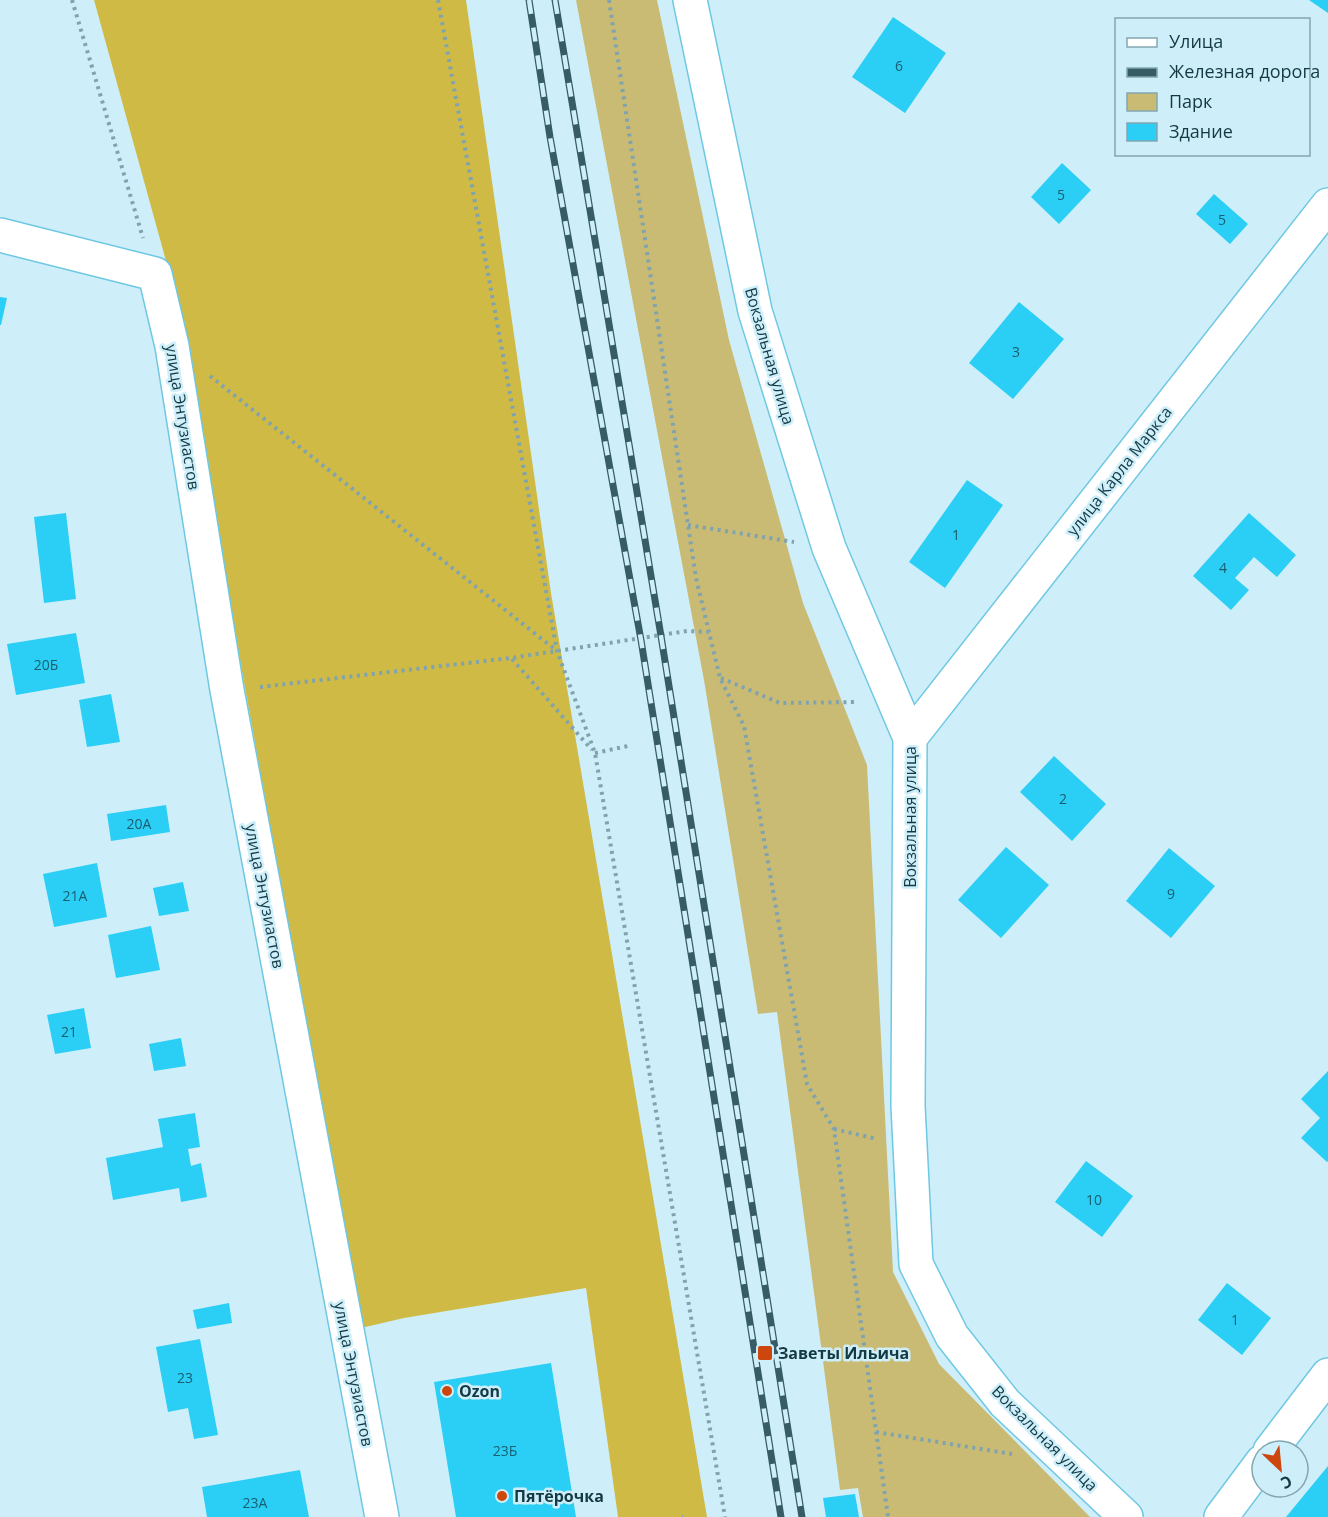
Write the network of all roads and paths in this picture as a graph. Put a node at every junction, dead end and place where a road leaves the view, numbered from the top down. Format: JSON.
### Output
{"nodes":[{"id":1,"x":72,"y":0,"type":"edge"},
{"id":2,"x":438,"y":0,"type":"edge"},
{"id":3,"x":609,"y":0,"type":"edge"},
{"id":4,"x":690,"y":0,"type":"edge"},
{"id":5,"x":1328,"y":204,"type":"edge"},
{"id":6,"x":0,"y":235,"type":"edge"},
{"id":7,"x":155,"y":274,"type":"junction"},
{"id":8,"x":172,"y":346,"type":"junction"},
{"id":9,"x":688,"y":525,"type":"junction"},
{"id":10,"x":829,"y":548,"type":"junction"},
{"id":11,"x":709,"y":632,"type":"junction"},
{"id":12,"x":557,"y":651,"type":"junction"},
{"id":13,"x":511,"y":658,"type":"junction"},
{"id":14,"x":720,"y":678,"type":"junction"},
{"id":15,"x":227,"y":690,"type":"junction"},
{"id":16,"x":894,"y":701,"type":"junction"},
{"id":17,"x":910,"y":738,"type":"junction"},
{"id":18,"x":628,"y":746,"type":"dead end"},
{"id":19,"x":595,"y":753,"type":"junction"},
{"id":20,"x":834,"y":1129,"type":"junction"},
{"id":21,"x":910,"y":1146,"type":"junction"},
{"id":22,"x":1328,"y":1375,"type":"edge"},
{"id":23,"x":876,"y":1432,"type":"junction"},
{"id":24,"x":1279,"y":1439,"type":"edge"},
{"id":25,"x":1017,"y":1455,"type":"dead end"},
{"id":26,"x":1250,"y":1478,"type":"edge"},
{"id":27,"x":382,"y":1517,"type":"edge"},
{"id":28,"x":724,"y":1517,"type":"edge"},
{"id":29,"x":888,"y":1517,"type":"edge"},
{"id":30,"x":1126,"y":1517,"type":"edge"},
{"id":31,"x":1221,"y":1517,"type":"edge"}],
"edges":[{"from":1,"to":7,"type":"path"},
{"from":2,"to":12,"type":"path"},
{"from":3,"to":9,"type":"path"},
{"from":4,"to":10,"type":"street","name":"Вокзальная улица"},
{"from":5,"to":17,"type":"street","name":"улица Карла Маркса"},
{"from":6,"to":7,"type":"street"},
{"from":7,"to":8,"type":"street","name":"улица Энтузиастов"},
{"from":8,"to":12,"type":"path"},
{"from":8,"to":15,"type":"street","name":"улица Энтузиастов"},
{"from":9,"to":10,"type":"path"},
{"from":9,"to":11,"type":"path"},
{"from":10,"to":16,"type":"street","name":"Вокзальная улица"},
{"from":11,"to":12,"type":"path"},
{"from":11,"to":14,"type":"path"},
{"from":12,"to":13,"type":"path"},
{"from":12,"to":19,"type":"path"},
{"from":13,"to":15,"type":"path"},
{"from":13,"to":19,"type":"path"},
{"from":14,"to":16,"type":"path"},
{"from":14,"to":20,"type":"path"},
{"from":15,"to":27,"type":"street","name":"улица Энтузиастов"},
{"from":16,"to":17,"type":"street","name":"Вокзальная улица"},
{"from":17,"to":21,"type":"street","name":"Вокзальная улица"},
{"from":18,"to":19,"type":"path"},
{"from":19,"to":28,"type":"path"},
{"from":20,"to":21,"type":"path"},
{"from":20,"to":23,"type":"path"},
{"from":21,"to":30,"type":"street","name":"Вокзальная улица"},
{"from":22,"to":24,"type":"street"},
{"from":23,"to":25,"type":"path"},
{"from":23,"to":29,"type":"path"},
{"from":26,"to":31,"type":"street"}]}
